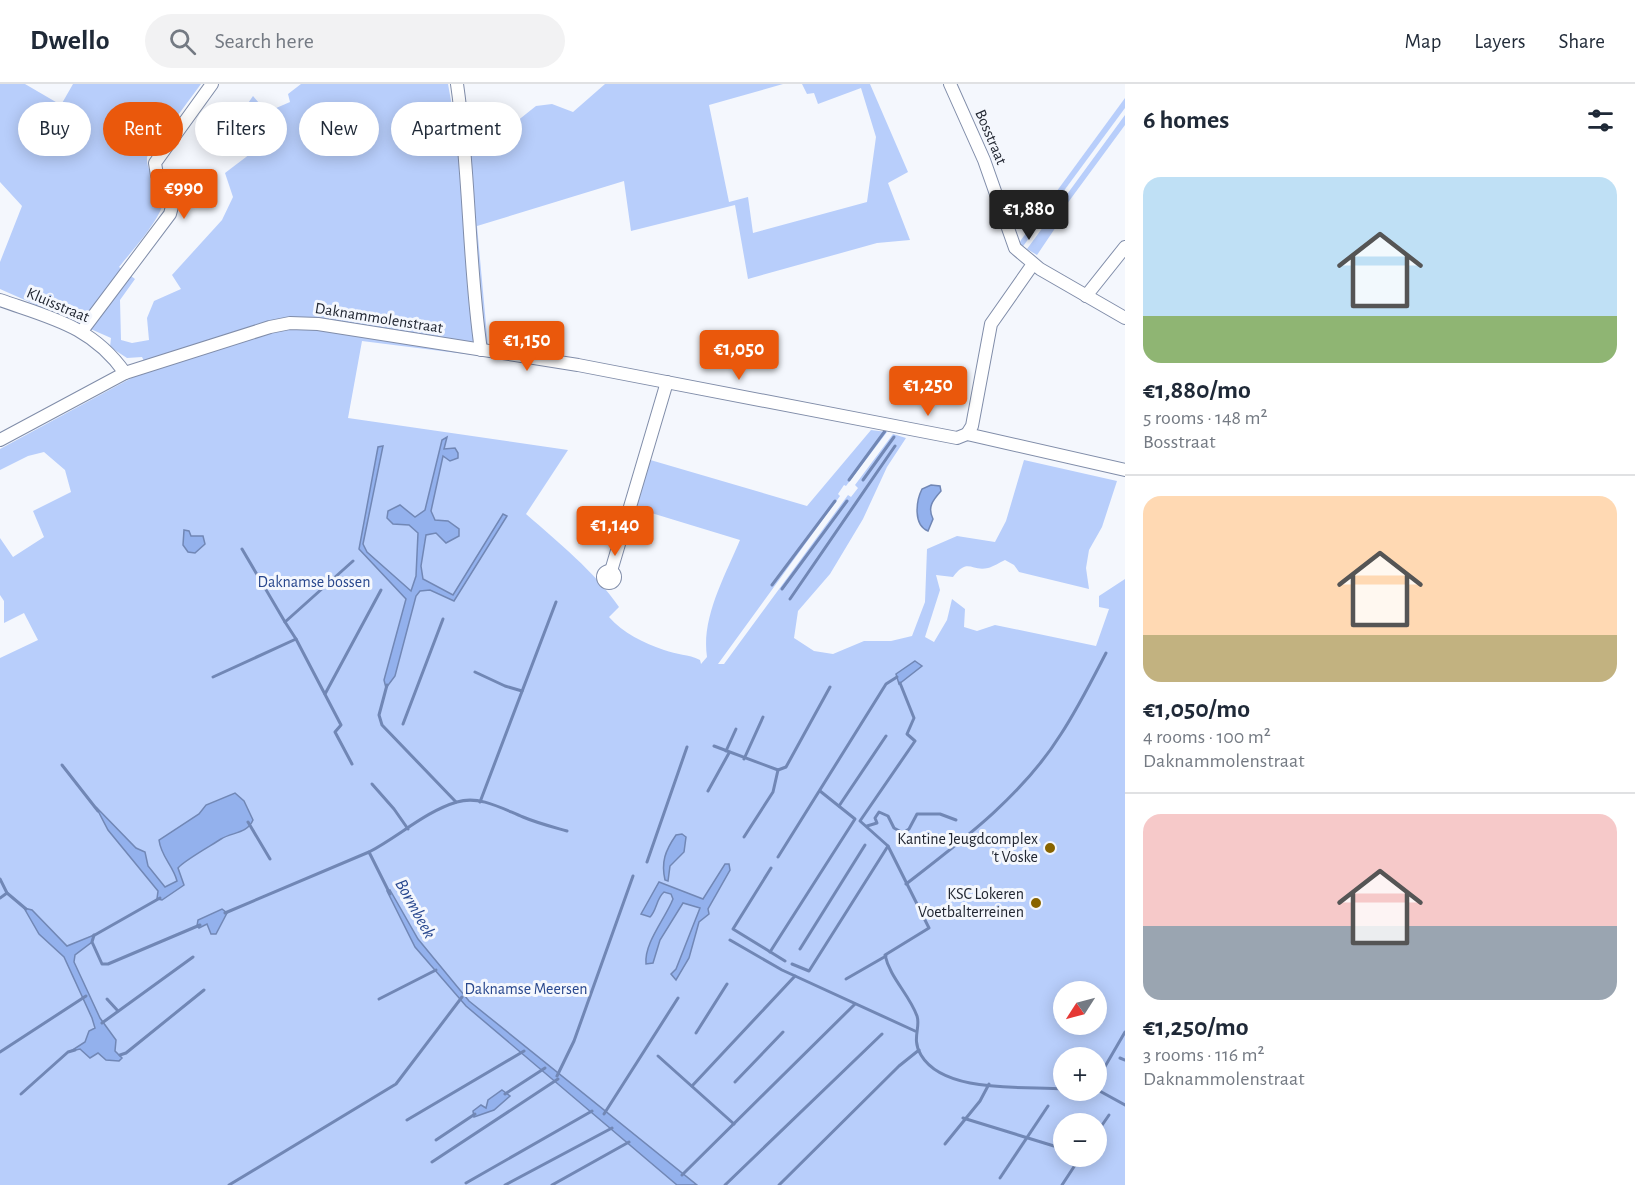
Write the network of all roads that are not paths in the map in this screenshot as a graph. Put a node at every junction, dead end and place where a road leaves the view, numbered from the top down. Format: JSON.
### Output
{"nodes":[{"id":1,"x":212,"y":84,"type":"edge"},
{"id":2,"x":457,"y":84,"type":"edge"},
{"id":3,"x":950,"y":84,"type":"edge"},
{"id":4,"x":1125,"y":247,"type":"edge"},
{"id":5,"x":1033,"y":264,"type":"junction"},
{"id":6,"x":1086,"y":296,"type":"junction"},
{"id":7,"x":0,"y":300,"type":"edge"},
{"id":8,"x":1125,"y":318,"type":"edge"},
{"id":9,"x":82,"y":331,"type":"junction"},
{"id":10,"x":481,"y":350,"type":"junction"},
{"id":11,"x":125,"y":373,"type":"junction"},
{"id":12,"x":667,"y":382,"type":"junction"},
{"id":13,"x":967,"y":434,"type":"junction"},
{"id":14,"x":0,"y":441,"type":"edge"},
{"id":15,"x":1125,"y":470,"type":"edge"},
{"id":16,"x":610,"y":571,"type":"dead end"}],
"edges":[{"from":1,"to":9,"type":"street"},
{"from":2,"to":10,"type":"street"},
{"from":3,"to":5,"type":"street","name":"Bosstraat"},
{"from":4,"to":6,"type":"street"},
{"from":5,"to":6,"type":"street","name":"Bosstraat"},
{"from":5,"to":13,"type":"street"},
{"from":6,"to":8,"type":"street","name":"Bosstraat"},
{"from":7,"to":9,"type":"street","name":"Kluisstraat"},
{"from":9,"to":11,"type":"street","name":"Kluisstraat"},
{"from":10,"to":11,"type":"street","name":"Daknammolenstraat"},
{"from":10,"to":12,"type":"street","name":"Daknammolenstraat"},
{"from":11,"to":14,"type":"street","name":"Daknammolenstraat"},
{"from":12,"to":13,"type":"street","name":"Daknammolenstraat"},
{"from":12,"to":16,"type":"street"},
{"from":13,"to":15,"type":"street","name":"Daknammolenstraat"}]}
